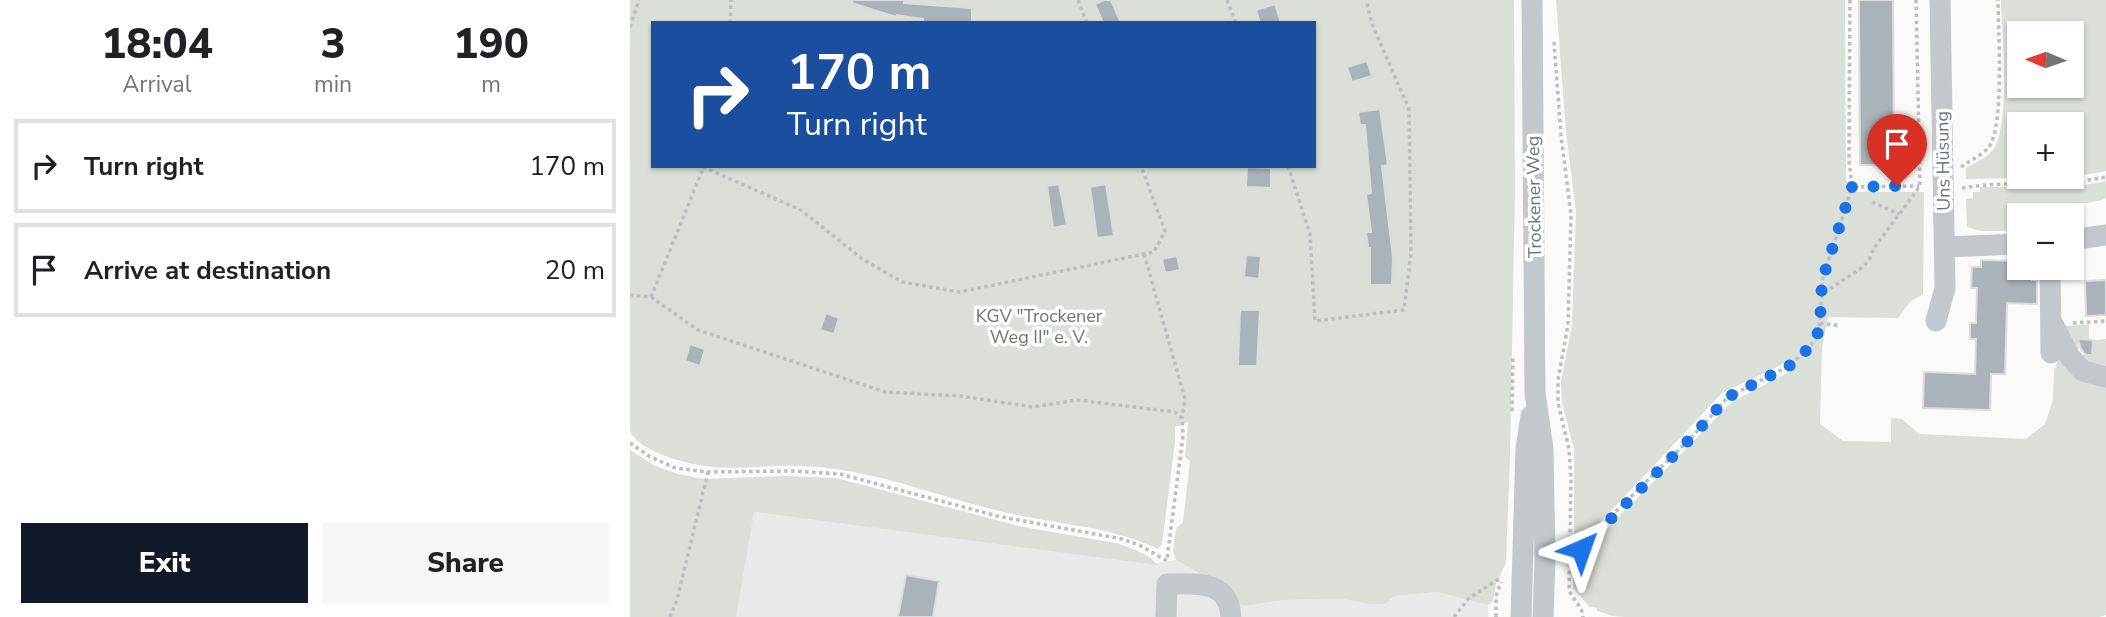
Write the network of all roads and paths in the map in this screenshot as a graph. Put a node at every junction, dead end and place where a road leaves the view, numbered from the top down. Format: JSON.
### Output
{"nodes":[{"id":1,"x":639,"y":0,"type":"edge"},
{"id":2,"x":732,"y":0,"type":"edge"},
{"id":3,"x":1078,"y":0,"type":"edge"},
{"id":4,"x":1227,"y":0,"type":"edge"},
{"id":5,"x":1366,"y":0,"type":"edge"},
{"id":6,"x":1532,"y":0,"type":"edge"},
{"id":7,"x":1850,"y":0,"type":"edge"},
{"id":8,"x":1916,"y":0,"type":"edge"},
{"id":9,"x":1940,"y":0,"type":"edge"},
{"id":10,"x":1997,"y":0,"type":"edge"},
{"id":11,"x":730,"y":21,"type":"edge"},
{"id":12,"x":1086,"y":21,"type":"edge"},
{"id":13,"x":1235,"y":21,"type":"edge"},
{"id":14,"x":630,"y":27,"type":"edge"},
{"id":15,"x":1553,"y":41,"type":"dead end"},
{"id":16,"x":704,"y":168,"type":"edge"},
{"id":17,"x":706,"y":168,"type":"edge"},
{"id":18,"x":1142,"y":168,"type":"edge"},
{"id":19,"x":1289,"y":168,"type":"edge"},
{"id":20,"x":2106,"y":177,"type":"edge"},
{"id":21,"x":1920,"y":186,"type":"junction"},
{"id":22,"x":1852,"y":187,"type":"junction"},
{"id":23,"x":1955,"y":192,"type":"junction"},
{"id":24,"x":1872,"y":202,"type":"dead end"},
{"id":25,"x":1899,"y":214,"type":"junction"},
{"id":26,"x":2106,"y":235,"type":"edge"},
{"id":27,"x":2084,"y":238,"type":"edge"},
{"id":28,"x":2007,"y":245,"type":"edge"},
{"id":29,"x":1945,"y":247,"type":"junction"},
{"id":30,"x":1144,"y":254,"type":"junction"},
{"id":31,"x":2050,"y":280,"type":"edge"},
{"id":32,"x":1822,"y":294,"type":"junction"},
{"id":33,"x":630,"y":295,"type":"edge"},
{"id":34,"x":651,"y":297,"type":"junction"},
{"id":35,"x":2051,"y":320,"type":"junction"},
{"id":36,"x":1936,"y":321,"type":"dead end"},
{"id":37,"x":2106,"y":321,"type":"edge"},
{"id":38,"x":1820,"y":323,"type":"junction"},
{"id":39,"x":1840,"y":326,"type":"dead end"},
{"id":40,"x":2051,"y":353,"type":"dead end"},
{"id":41,"x":2106,"y":377,"type":"edge"},
{"id":42,"x":1535,"y":393,"type":"junction"},
{"id":43,"x":1182,"y":418,"type":"junction"},
{"id":44,"x":630,"y":443,"type":"edge"},
{"id":45,"x":708,"y":472,"type":"junction"},
{"id":46,"x":1570,"y":553,"type":"junction"},
{"id":47,"x":1167,"y":559,"type":"junction"},
{"id":48,"x":1507,"y":574,"type":"dead end"},
{"id":49,"x":1167,"y":584,"type":"junction"},
{"id":50,"x":670,"y":617,"type":"edge"},
{"id":51,"x":1166,"y":617,"type":"edge"},
{"id":52,"x":1231,"y":617,"type":"edge"},
{"id":53,"x":1454,"y":617,"type":"edge"},
{"id":54,"x":1521,"y":617,"type":"edge"},
{"id":55,"x":1543,"y":617,"type":"edge"},
{"id":56,"x":1583,"y":617,"type":"edge"}],
"edges":[{"from":1,"to":14,"type":"path"},
{"from":2,"to":11,"type":"path"},
{"from":3,"to":12,"type":"path"},
{"from":4,"to":13,"type":"path"},
{"from":5,"to":19,"type":"path"},
{"from":6,"to":42,"type":"street","name":"Trockener Weg"},
{"from":7,"to":22,"type":"path"},
{"from":8,"to":21,"type":"path"},
{"from":9,"to":23,"type":"street","name":"Uns Hüsung"},
{"from":10,"to":23,"type":"path"},
{"from":15,"to":46,"type":"path"},
{"from":16,"to":34,"type":"path"},
{"from":17,"to":30,"type":"path"},
{"from":18,"to":30,"type":"path"},
{"from":20,"to":23,"type":"path"},
{"from":21,"to":22,"type":"path"},
{"from":21,"to":23,"type":"path"},
{"from":21,"to":25,"type":"path"},
{"from":22,"to":32,"type":"path"},
{"from":23,"to":29,"type":"street","name":"Uns Hüsung"},
{"from":24,"to":25,"type":"path"},
{"from":25,"to":32,"type":"path"},
{"from":26,"to":27,"type":"street"},
{"from":28,"to":29,"type":"street"},
{"from":29,"to":36,"type":"street","name":"Uns Hüsung"},
{"from":30,"to":43,"type":"path"},
{"from":31,"to":35,"type":"street"},
{"from":32,"to":38,"type":"path"},
{"from":33,"to":34,"type":"path"},
{"from":34,"to":43,"type":"path"},
{"from":35,"to":37,"type":"path"},
{"from":35,"to":40,"type":"street"},
{"from":35,"to":41,"type":"street"},
{"from":38,"to":39,"type":"path"},
{"from":38,"to":46,"type":"path"},
{"from":42,"to":54,"type":"street","name":"Trockener Weg"},
{"from":42,"to":55,"type":"street","name":"Trockener Weg"},
{"from":43,"to":47,"type":"path"},
{"from":44,"to":45,"type":"path"},
{"from":45,"to":47,"type":"path"},
{"from":45,"to":50,"type":"path"},
{"from":46,"to":56,"type":"path"},
{"from":47,"to":49,"type":"path"},
{"from":48,"to":53,"type":"path"},
{"from":49,"to":51,"type":"street"},
{"from":49,"to":52,"type":"street"}]}
